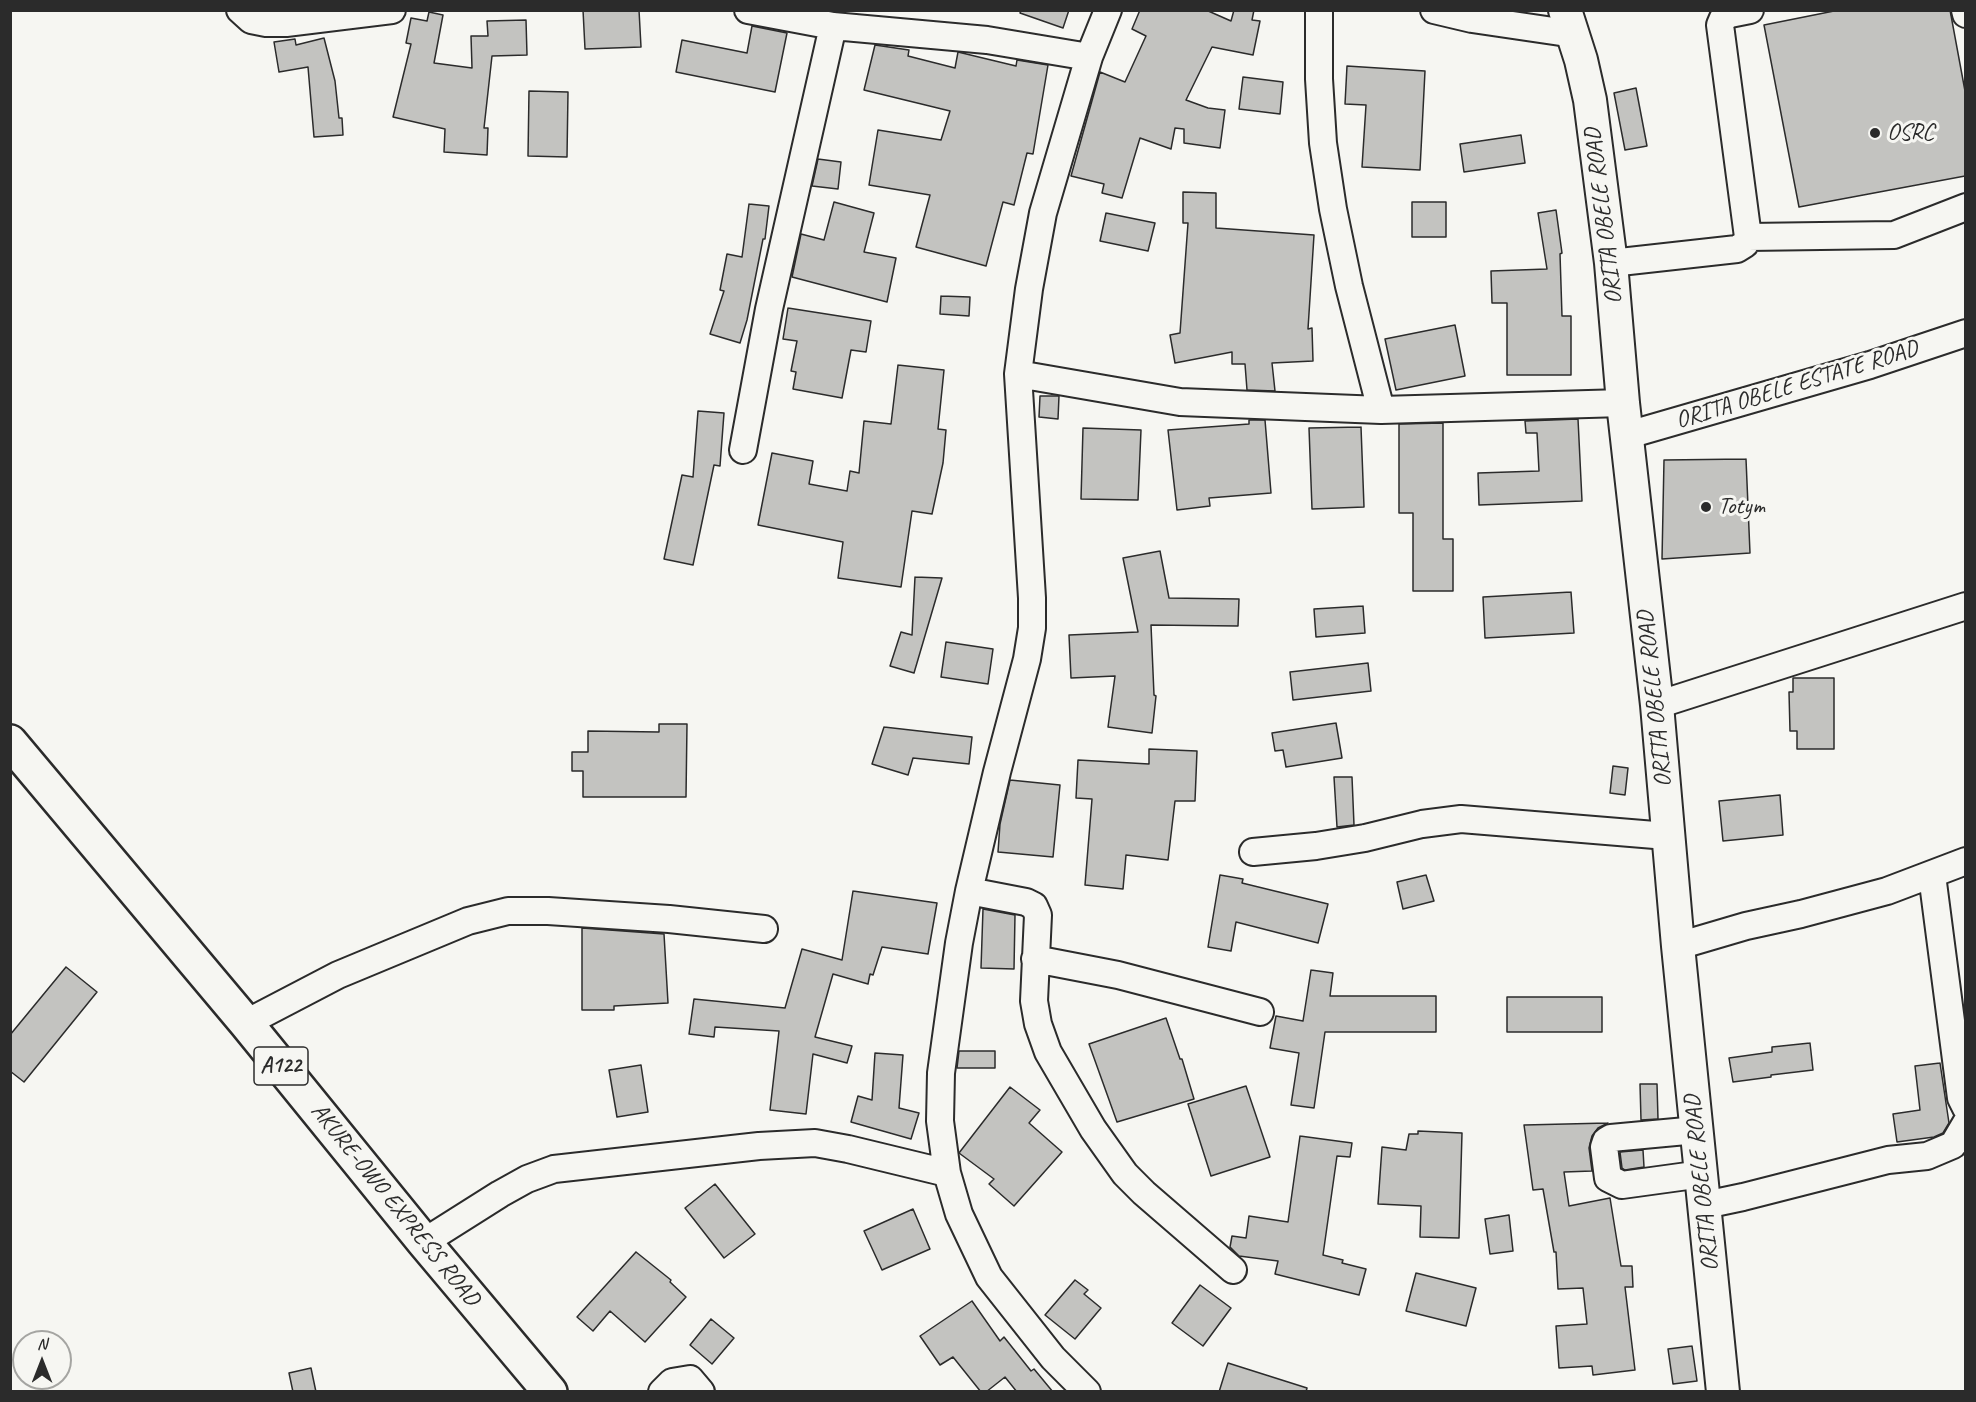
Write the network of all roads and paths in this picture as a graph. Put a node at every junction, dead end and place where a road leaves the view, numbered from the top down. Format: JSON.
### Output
{"nodes":[{"id":1,"x":240,"y":10,"type":"edge"},
{"id":2,"x":392,"y":10,"type":"edge"},
{"id":3,"x":748,"y":10,"type":"edge"},
{"id":4,"x":1108,"y":10,"type":"edge"},
{"id":5,"x":1319,"y":10,"type":"edge"},
{"id":6,"x":1434,"y":10,"type":"edge"},
{"id":7,"x":1750,"y":10,"type":"edge"},
{"id":8,"x":1569,"y":22,"type":"edge"},
{"id":9,"x":833,"y":26,"type":"junction"},
{"id":10,"x":1089,"y":57,"type":"junction"},
{"id":11,"x":1965,"y":207,"type":"edge"},
{"id":12,"x":1748,"y":237,"type":"junction"},
{"id":13,"x":1611,"y":263,"type":"junction"},
{"id":14,"x":1965,"y":333,"type":"edge"},
{"id":15,"x":1018,"y":374,"type":"junction"},
{"id":16,"x":1623,"y":403,"type":"junction"},
{"id":17,"x":1381,"y":410,"type":"junction"},
{"id":18,"x":1628,"y":435,"type":"junction"},
{"id":19,"x":743,"y":450,"type":"dead end"},
{"id":20,"x":1965,"y":606,"type":"edge"},
{"id":21,"x":1657,"y":705,"type":"junction"},
{"id":22,"x":10,"y":742,"type":"edge"},
{"id":23,"x":1667,"y":836,"type":"junction"},
{"id":24,"x":1253,"y":852,"type":"dead end"},
{"id":25,"x":1965,"y":861,"type":"edge"},
{"id":26,"x":1932,"y":875,"type":"junction"},
{"id":27,"x":969,"y":891,"type":"junction"},
{"id":28,"x":764,"y":929,"type":"dead end"},
{"id":29,"x":1678,"y":946,"type":"junction"},
{"id":30,"x":1035,"y":958,"type":"junction"},
{"id":31,"x":1260,"y":1012,"type":"dead end"},
{"id":32,"x":246,"y":1023,"type":"junction"},
{"id":33,"x":1965,"y":1108,"type":"edge"},
{"id":34,"x":1965,"y":1123,"type":"edge"},
{"id":35,"x":1697,"y":1130,"type":"junction"},
{"id":36,"x":947,"y":1173,"type":"junction"},
{"id":37,"x":1702,"y":1174,"type":"junction"},
{"id":38,"x":1705,"y":1205,"type":"junction"},
{"id":39,"x":424,"y":1242,"type":"junction"},
{"id":40,"x":1233,"y":1270,"type":"dead end"},
{"id":41,"x":550,"y":1392,"type":"edge"},
{"id":42,"x":662,"y":1392,"type":"edge"},
{"id":43,"x":701,"y":1392,"type":"edge"},
{"id":44,"x":1087,"y":1392,"type":"edge"},
{"id":45,"x":1723,"y":1392,"type":"edge"}],
"edges":[{"from":1,"to":2,"type":"street"},
{"from":3,"to":9,"type":"street"},
{"from":4,"to":10,"type":"street"},
{"from":5,"to":17,"type":"street"},
{"from":6,"to":8,"type":"street"},
{"from":7,"to":12,"type":"street"},
{"from":8,"to":13,"type":"main road","name":"ORITA OBELE ROAD"},
{"from":9,"to":10,"type":"street"},
{"from":9,"to":19,"type":"street"},
{"from":10,"to":15,"type":"street"},
{"from":11,"to":12,"type":"street"},
{"from":12,"to":13,"type":"street"},
{"from":13,"to":16,"type":"main road","name":"ORITA OBELE ROAD"},
{"from":14,"to":18,"type":"street","name":"ORITA OBELE ESTATE ROAD"},
{"from":15,"to":17,"type":"street"},
{"from":15,"to":27,"type":"street"},
{"from":16,"to":17,"type":"street"},
{"from":16,"to":18,"type":"main road","name":"ORITA OBELE ROAD"},
{"from":18,"to":21,"type":"main road","name":"ORITA OBELE ROAD"},
{"from":20,"to":21,"type":"street"},
{"from":21,"to":23,"type":"main road","name":"ORITA OBELE ROAD"},
{"from":22,"to":32,"type":"highway","name":"AKURE-OWO EXPRESS ROAD","number":"A122"},
{"from":23,"to":24,"type":"street"},
{"from":23,"to":29,"type":"main road","name":"ORITA OBELE ROAD"},
{"from":25,"to":26,"type":"street"},
{"from":26,"to":29,"type":"street"},
{"from":26,"to":33,"type":"street"},
{"from":27,"to":30,"type":"street"},
{"from":27,"to":36,"type":"street"},
{"from":28,"to":32,"type":"street"},
{"from":29,"to":35,"type":"main road","name":"ORITA OBELE ROAD"},
{"from":30,"to":31,"type":"street"},
{"from":30,"to":40,"type":"street"},
{"from":32,"to":39,"type":"highway","name":"AKURE-OWO EXPRESS ROAD","number":"A122"},
{"from":34,"to":38,"type":"street"},
{"from":35,"to":37,"type":"main road","name":"ORITA OBELE ROAD"},
{"from":35,"to":37,"type":"street"},
{"from":36,"to":39,"type":"street"},
{"from":36,"to":44,"type":"street"},
{"from":37,"to":38,"type":"main road","name":"ORITA OBELE ROAD"},
{"from":38,"to":45,"type":"main road","name":"ORITA OBELE ROAD"},
{"from":39,"to":41,"type":"highway","name":"AKURE-OWO EXPRESS ROAD","number":"A122"},
{"from":42,"to":43,"type":"street"}]}
